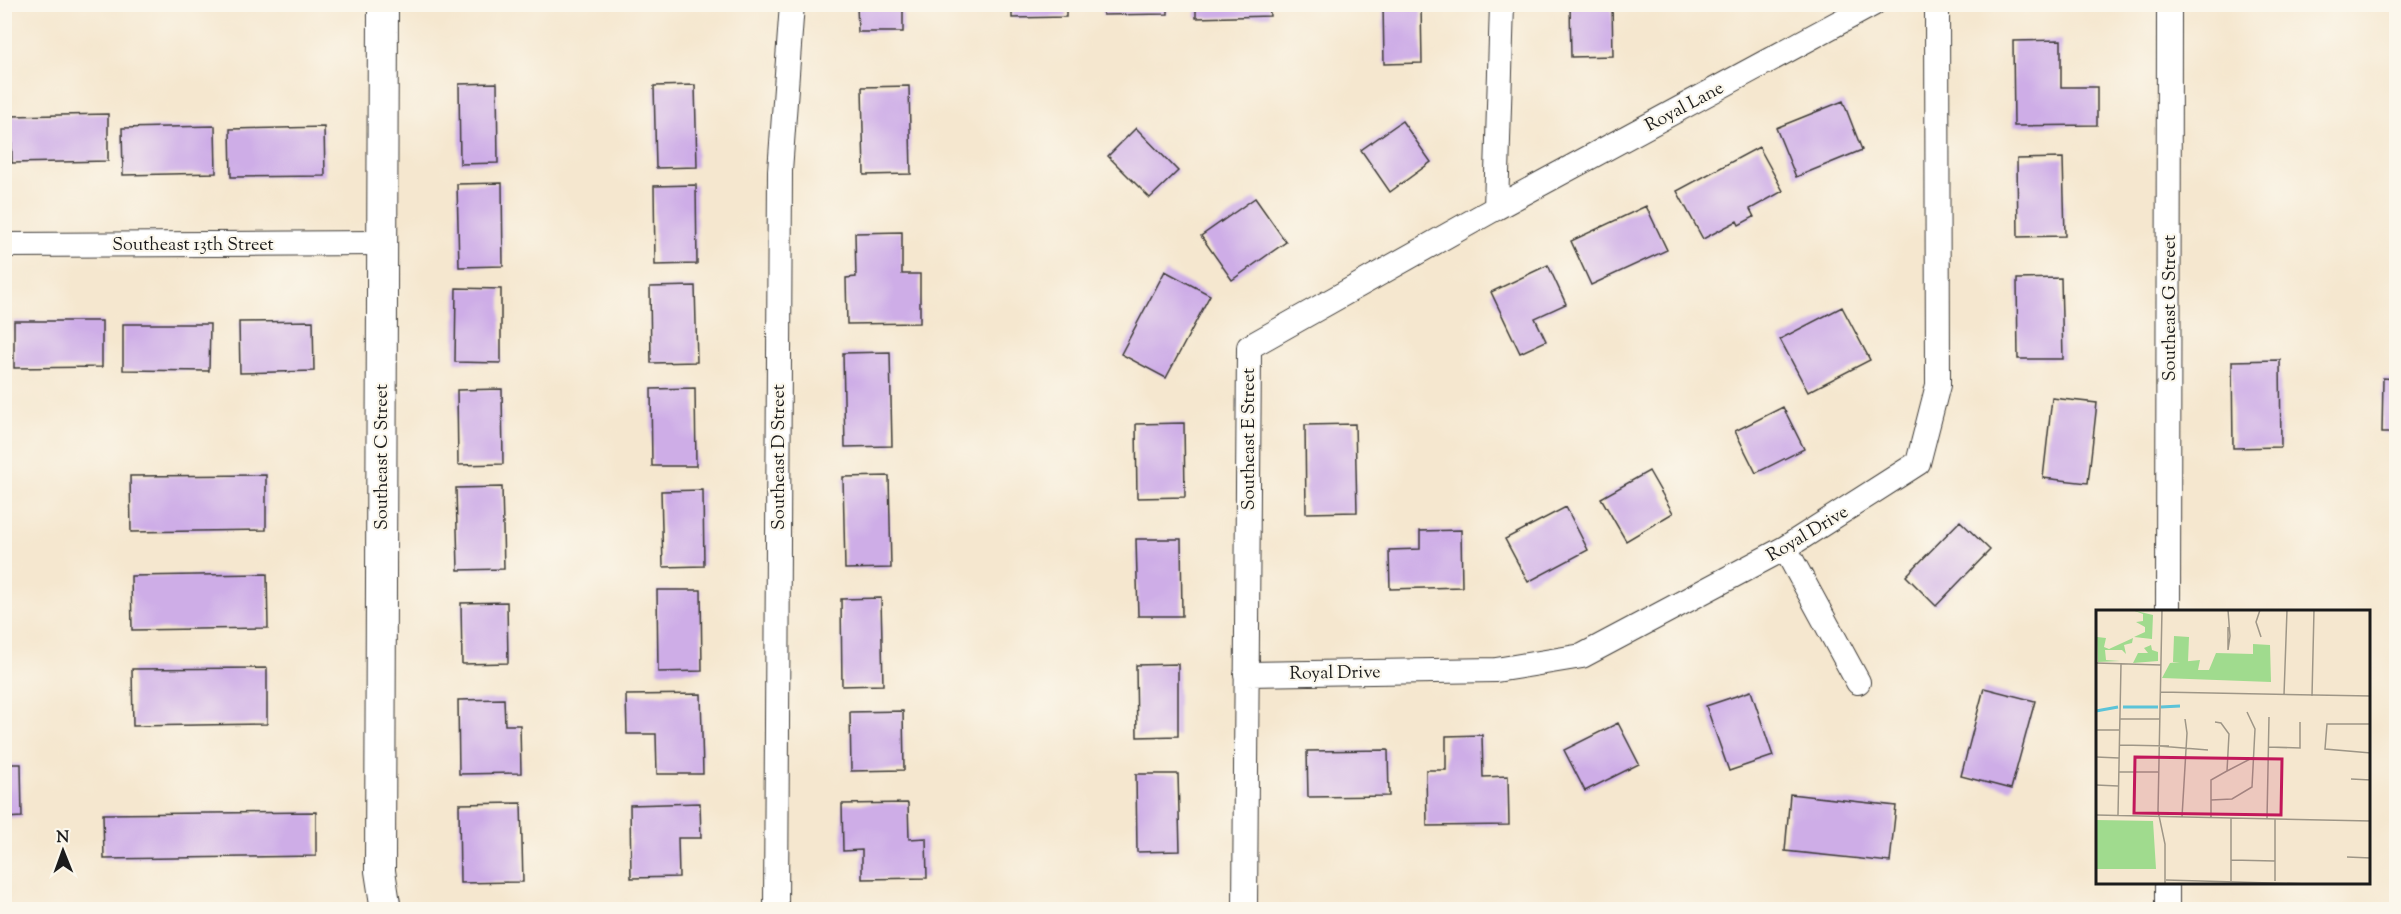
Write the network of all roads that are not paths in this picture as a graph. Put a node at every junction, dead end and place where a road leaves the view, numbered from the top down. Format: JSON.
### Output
{"nodes":[{"id":1,"x":384,"y":4,"type":"edge"},
{"id":2,"x":792,"y":4,"type":"edge"},
{"id":3,"x":1503,"y":4,"type":"edge"},
{"id":4,"x":1873,"y":4,"type":"edge"},
{"id":5,"x":1937,"y":4,"type":"edge"},
{"id":6,"x":2169,"y":4,"type":"edge"},
{"id":7,"x":1496,"y":208,"type":"junction"},
{"id":8,"x":382,"y":243,"type":"junction"},
{"id":9,"x":4,"y":245,"type":"edge"},
{"id":10,"x":1785,"y":548,"type":"junction"},
{"id":11,"x":2168,"y":610,"type":"edge"},
{"id":12,"x":1246,"y":674,"type":"junction"},
{"id":13,"x":1858,"y":682,"type":"dead end"},
{"id":14,"x":2167,"y":884,"type":"edge"},
{"id":15,"x":386,"y":909,"type":"edge"},
{"id":16,"x":776,"y":909,"type":"edge"},
{"id":17,"x":1245,"y":909,"type":"edge"},
{"id":18,"x":2167,"y":909,"type":"edge"}],
"edges":[{"from":1,"to":8,"type":"street","name":"Southeast C Street"},
{"from":2,"to":16,"type":"street","name":"Southeast D Street"},
{"from":3,"to":7,"type":"street"},
{"from":4,"to":7,"type":"street","name":"Royal Lane"},
{"from":5,"to":10,"type":"street","name":"Royal Drive"},
{"from":6,"to":11,"type":"street","name":"Southeast G Street"},
{"from":7,"to":12,"type":"street","name":"Southeast E Street"},
{"from":8,"to":9,"type":"street","name":"Southeast 13th Street"},
{"from":8,"to":15,"type":"street","name":"Southeast C Street"},
{"from":10,"to":12,"type":"street","name":"Royal Drive"},
{"from":10,"to":13,"type":"street"},
{"from":12,"to":17,"type":"street","name":"Southeast E Street"},
{"from":14,"to":18,"type":"street"}]}
